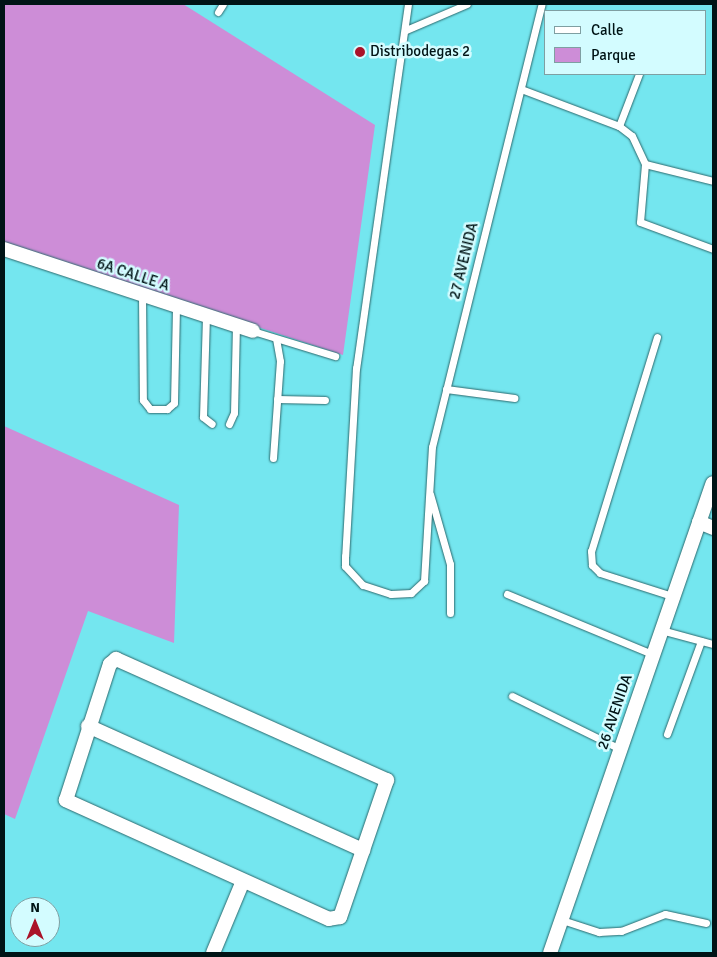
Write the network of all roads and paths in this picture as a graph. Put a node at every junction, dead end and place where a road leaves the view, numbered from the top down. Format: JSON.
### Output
{"nodes":[{"id":1,"x":223,"y":4,"type":"edge"},
{"id":2,"x":408,"y":4,"type":"edge"},
{"id":3,"x":467,"y":4,"type":"edge"},
{"id":4,"x":542,"y":4,"type":"edge"},
{"id":5,"x":218,"y":12,"type":"dead end"},
{"id":6,"x":406,"y":30,"type":"junction"},
{"id":7,"x":640,"y":75,"type":"edge"},
{"id":8,"x":521,"y":89,"type":"junction"},
{"id":9,"x":619,"y":126,"type":"junction"},
{"id":10,"x":645,"y":164,"type":"junction"},
{"id":11,"x":713,"y":181,"type":"edge"},
{"id":12,"x":4,"y":249,"type":"edge"},
{"id":13,"x":713,"y":249,"type":"edge"},
{"id":14,"x":142,"y":295,"type":"junction"},
{"id":15,"x":176,"y":306,"type":"junction"},
{"id":16,"x":206,"y":316,"type":"junction"},
{"id":17,"x":236,"y":325,"type":"junction"},
{"id":18,"x":253,"y":331,"type":"joint"},
{"id":19,"x":657,"y":337,"type":"dead end"},
{"id":20,"x":276,"y":339,"type":"junction"},
{"id":21,"x":335,"y":356,"type":"dead end"},
{"id":22,"x":446,"y":389,"type":"junction"},
{"id":23,"x":514,"y":398,"type":"dead end"},
{"id":24,"x":277,"y":399,"type":"junction"},
{"id":25,"x":325,"y":400,"type":"dead end"},
{"id":26,"x":212,"y":424,"type":"dead end"},
{"id":27,"x":228,"y":424,"type":"dead end"},
{"id":28,"x":272,"y":458,"type":"dead end"},
{"id":29,"x":713,"y":483,"type":"edge"},
{"id":30,"x":429,"y":491,"type":"junction"},
{"id":31,"x":699,"y":522,"type":"junction"},
{"id":32,"x":713,"y":528,"type":"edge"},
{"id":33,"x":508,"y":594,"type":"dead end"},
{"id":34,"x":672,"y":596,"type":"junction"},
{"id":35,"x":450,"y":613,"type":"dead end"},
{"id":36,"x":661,"y":630,"type":"junction"},
{"id":37,"x":701,"y":641,"type":"junction"},
{"id":38,"x":713,"y":644,"type":"edge"},
{"id":39,"x":652,"y":654,"type":"junction"},
{"id":40,"x":512,"y":696,"type":"dead end"},
{"id":41,"x":88,"y":726,"type":"junction"},
{"id":42,"x":667,"y":734,"type":"dead end"},
{"id":43,"x":620,"y":750,"type":"junction"},
{"id":44,"x":362,"y":850,"type":"junction"},
{"id":45,"x":243,"y":881,"type":"junction"},
{"id":46,"x":562,"y":920,"type":"junction"},
{"id":47,"x":706,"y":923,"type":"dead end"},
{"id":48,"x":213,"y":953,"type":"edge"},
{"id":49,"x":550,"y":953,"type":"edge"}],
"edges":[{"from":1,"to":5,"type":"lane"},
{"from":2,"to":6,"type":"lane","name":"27 AVENIDA"},
{"from":3,"to":6,"type":"lane"},
{"from":4,"to":8,"type":"lane","name":"27 AVENIDA"},
{"from":6,"to":30,"type":"lane","name":"27 AVENIDA"},
{"from":7,"to":9,"type":"lane"},
{"from":8,"to":9,"type":"lane"},
{"from":8,"to":22,"type":"lane","name":"27 AVENIDA"},
{"from":9,"to":10,"type":"lane"},
{"from":10,"to":11,"type":"lane"},
{"from":10,"to":13,"type":"lane"},
{"from":12,"to":14,"type":"street","name":"6A CALLE A"},
{"from":14,"to":15,"type":"street","name":"6A CALLE A"},
{"from":14,"to":15,"type":"lane"},
{"from":15,"to":16,"type":"street","name":"6A CALLE A"},
{"from":16,"to":17,"type":"street","name":"6A CALLE A"},
{"from":16,"to":26,"type":"lane"},
{"from":17,"to":18,"type":"street","name":"6A CALLE A"},
{"from":17,"to":27,"type":"lane"},
{"from":18,"to":20,"type":"lane"},
{"from":19,"to":34,"type":"lane"},
{"from":20,"to":21,"type":"lane"},
{"from":20,"to":24,"type":"lane"},
{"from":22,"to":23,"type":"lane"},
{"from":22,"to":30,"type":"lane","name":"27 AVENIDA"},
{"from":24,"to":25,"type":"lane"},
{"from":24,"to":28,"type":"lane"},
{"from":29,"to":31,"type":"street","name":"26 AVENIDA"},
{"from":30,"to":35,"type":"lane"},
{"from":31,"to":32,"type":"street"},
{"from":31,"to":34,"type":"street","name":"26 AVENIDA"},
{"from":33,"to":39,"type":"lane"},
{"from":34,"to":36,"type":"street","name":"26 AVENIDA"},
{"from":36,"to":37,"type":"lane"},
{"from":36,"to":39,"type":"street","name":"26 AVENIDA"},
{"from":37,"to":38,"type":"lane"},
{"from":37,"to":42,"type":"lane"},
{"from":39,"to":43,"type":"street","name":"26 AVENIDA"},
{"from":40,"to":43,"type":"lane"},
{"from":41,"to":44,"type":"street"},
{"from":41,"to":44,"type":"street"},
{"from":41,"to":45,"type":"street"},
{"from":43,"to":46,"type":"street","name":"26 AVENIDA"},
{"from":44,"to":45,"type":"street"},
{"from":45,"to":48,"type":"street"},
{"from":46,"to":47,"type":"lane"},
{"from":46,"to":49,"type":"street","name":"26 AVENIDA"}]}
